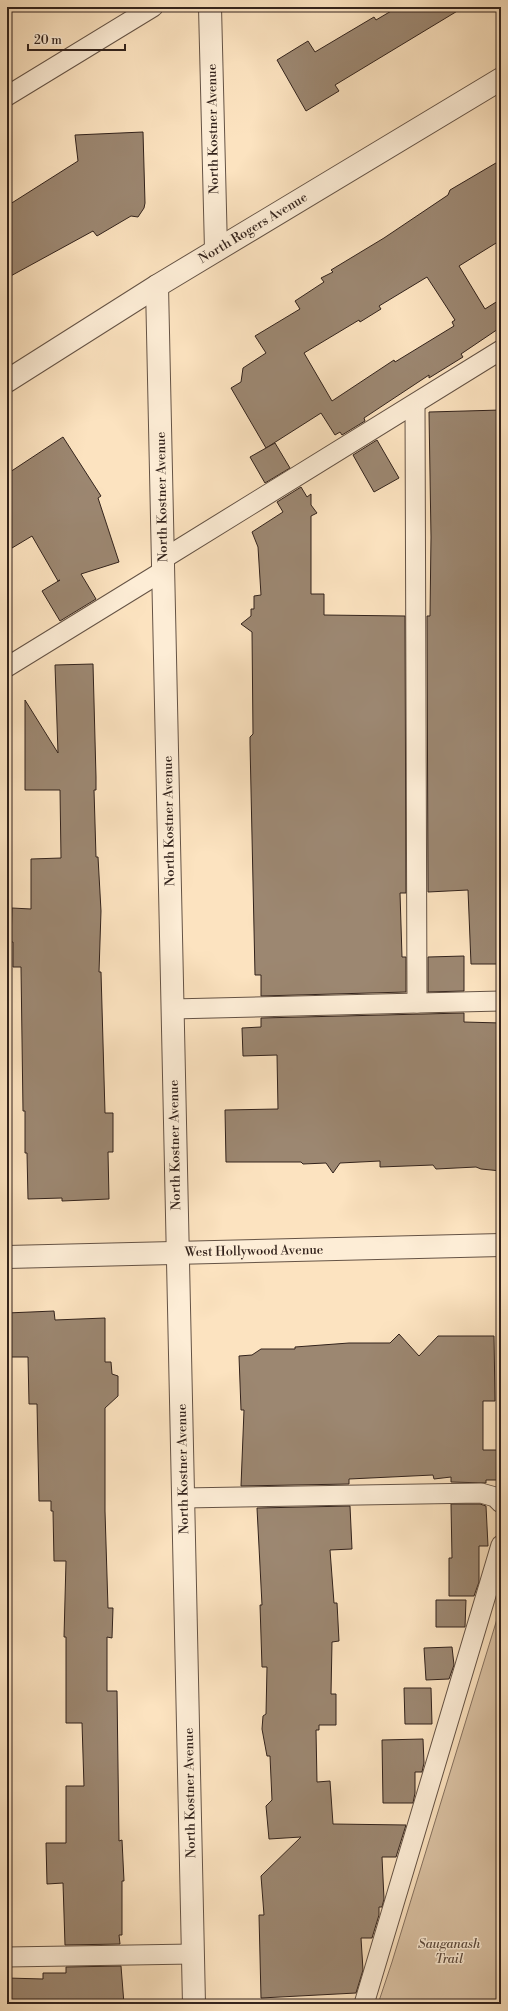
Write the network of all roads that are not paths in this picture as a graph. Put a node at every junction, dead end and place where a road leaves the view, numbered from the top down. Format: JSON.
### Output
{"nodes":[{"id":1,"x":153,"y":7,"type":"edge"},
{"id":2,"x":210,"y":7,"type":"edge"},
{"id":3,"x":501,"y":79,"type":"edge"},
{"id":4,"x":7,"y":96,"type":"edge"},
{"id":5,"x":216,"y":250,"type":"junction"},
{"id":6,"x":157,"y":286,"type":"junction"},
{"id":7,"x":501,"y":350,"type":"edge"},
{"id":8,"x":7,"y":381,"type":"edge"},
{"id":9,"x":415,"y":404,"type":"junction"},
{"id":10,"x":163,"y":565,"type":"junction"},
{"id":11,"x":7,"y":667,"type":"edge"},
{"id":12,"x":501,"y":1001,"type":"edge"},
{"id":13,"x":418,"y":1003,"type":"junction"},
{"id":14,"x":172,"y":1009,"type":"junction"},
{"id":15,"x":501,"y":1245,"type":"edge"},
{"id":16,"x":178,"y":1253,"type":"junction"},
{"id":17,"x":7,"y":1257,"type":"edge"},
{"id":18,"x":183,"y":1498,"type":"junction"},
{"id":19,"x":501,"y":1503,"type":"edge"},
{"id":20,"x":501,"y":1546,"type":"edge"},
{"id":21,"x":193,"y":1954,"type":"junction"},
{"id":22,"x":7,"y":1957,"type":"edge"},
{"id":23,"x":194,"y":2004,"type":"edge"},
{"id":24,"x":364,"y":2004,"type":"edge"}],
"edges":[{"from":1,"to":4,"type":"lane"},
{"from":2,"to":5,"type":"street","name":"North Kostner Avenue"},
{"from":3,"to":5,"type":"street","name":"North Rogers Avenue"},
{"from":5,"to":6,"type":"street","name":"North Rogers Avenue"},
{"from":6,"to":8,"type":"street","name":"North Rogers Avenue"},
{"from":6,"to":10,"type":"street","name":"North Kostner Avenue"},
{"from":7,"to":9,"type":"lane"},
{"from":9,"to":10,"type":"lane"},
{"from":9,"to":13,"type":"lane"},
{"from":10,"to":11,"type":"lane"},
{"from":10,"to":14,"type":"street","name":"North Kostner Avenue"},
{"from":12,"to":13,"type":"lane"},
{"from":13,"to":14,"type":"lane"},
{"from":14,"to":16,"type":"street","name":"North Kostner Avenue"},
{"from":15,"to":16,"type":"street","name":"West Hollywood Avenue"},
{"from":16,"to":17,"type":"street","name":"West Hollywood Avenue"},
{"from":16,"to":18,"type":"street","name":"North Kostner Avenue"},
{"from":18,"to":19,"type":"lane"},
{"from":18,"to":21,"type":"street","name":"North Kostner Avenue"},
{"from":20,"to":24,"type":"lane"},
{"from":21,"to":22,"type":"lane"},
{"from":21,"to":23,"type":"street","name":"North Kostner Avenue"}]}
